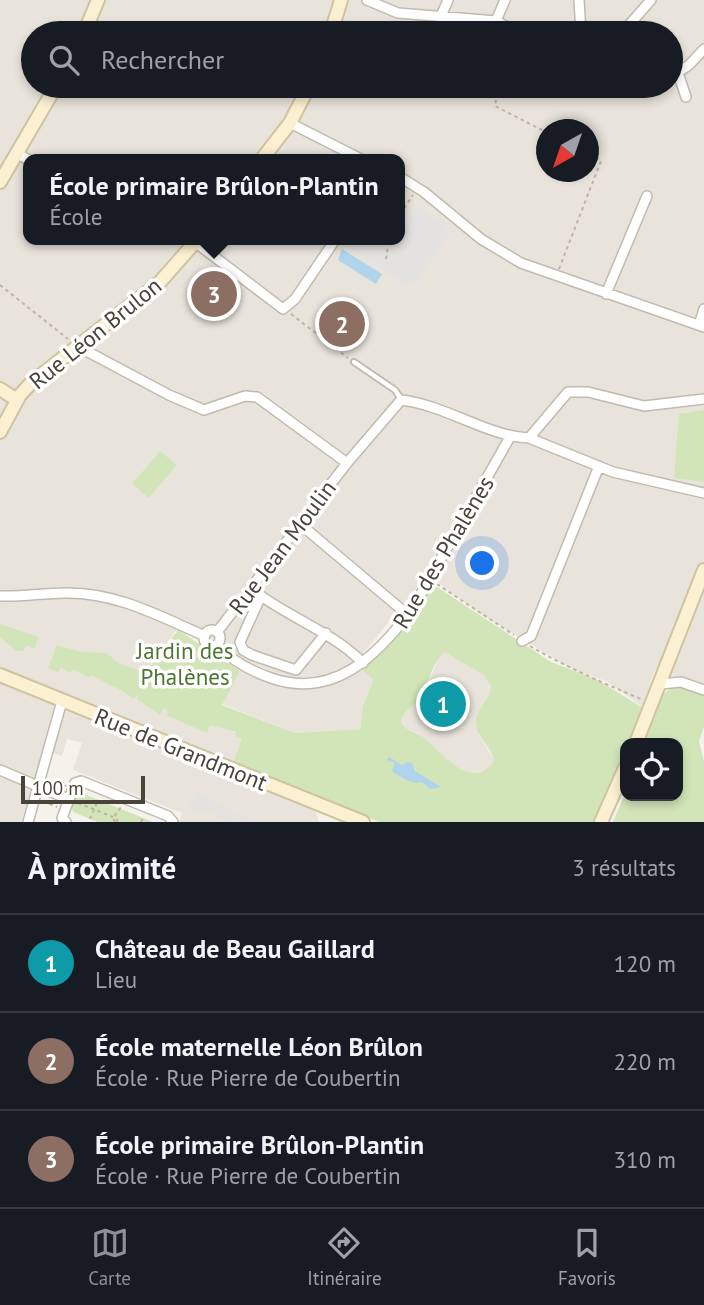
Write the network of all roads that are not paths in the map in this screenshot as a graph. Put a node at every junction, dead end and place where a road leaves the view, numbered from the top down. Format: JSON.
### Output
{"nodes":[{"id":1,"x":98,"y":0,"type":"edge"},
{"id":2,"x":341,"y":0,"type":"edge"},
{"id":3,"x":367,"y":0,"type":"edge"},
{"id":4,"x":449,"y":0,"type":"edge"},
{"id":5,"x":505,"y":0,"type":"edge"},
{"id":6,"x":579,"y":0,"type":"edge"},
{"id":7,"x":652,"y":0,"type":"edge"},
{"id":8,"x":441,"y":16,"type":"junction"},
{"id":9,"x":89,"y":21,"type":"edge"},
{"id":10,"x":335,"y":21,"type":"edge"},
{"id":11,"x":496,"y":21,"type":"joint"},
{"id":12,"x":580,"y":21,"type":"edge"},
{"id":13,"x":633,"y":21,"type":"edge"},
{"id":14,"x":704,"y":49,"type":"edge"},
{"id":15,"x":683,"y":67,"type":"edge"},
{"id":16,"x":683,"y":92,"type":"edge"},
{"id":17,"x":686,"y":97,"type":"dead end"},
{"id":18,"x":49,"y":98,"type":"edge"},
{"id":19,"x":302,"y":98,"type":"edge"},
{"id":20,"x":290,"y":123,"type":"junction"},
{"id":21,"x":16,"y":153,"type":"junction"},
{"id":22,"x":266,"y":154,"type":"edge"},
{"id":23,"x":351,"y":154,"type":"edge"},
{"id":24,"x":23,"y":157,"type":"edge"},
{"id":25,"x":405,"y":180,"type":"edge"},
{"id":26,"x":0,"y":182,"type":"edge"},
{"id":27,"x":647,"y":196,"type":"dead end"},
{"id":28,"x":192,"y":245,"type":"edge"},
{"id":29,"x":201,"y":245,"type":"edge"},
{"id":30,"x":332,"y":245,"type":"edge"},
{"id":31,"x":606,"y":294,"type":"junction"},
{"id":32,"x":704,"y":309,"type":"edge"},
{"id":33,"x":701,"y":326,"type":"edge"},
{"id":34,"x":77,"y":346,"type":"junction"},
{"id":35,"x":354,"y":362,"type":"road end"},
{"id":36,"x":0,"y":389,"type":"edge"},
{"id":37,"x":704,"y":399,"type":"edge"},
{"id":38,"x":17,"y":400,"type":"junction"},
{"id":39,"x":401,"y":400,"type":"junction"},
{"id":40,"x":0,"y":432,"type":"edge"},
{"id":41,"x":510,"y":437,"type":"junction"},
{"id":42,"x":530,"y":438,"type":"junction"},
{"id":43,"x":347,"y":463,"type":"junction"},
{"id":44,"x":599,"y":466,"type":"junction"},
{"id":45,"x":704,"y":493,"type":"edge"},
{"id":46,"x":300,"y":524,"type":"junction"},
{"id":47,"x":704,"y":570,"type":"edge"},
{"id":48,"x":251,"y":588,"type":"junction"},
{"id":49,"x":0,"y":596,"type":"edge"},
{"id":50,"x":261,"y":596,"type":"junction"},
{"id":51,"x":408,"y":615,"type":"junction"},
{"id":52,"x":217,"y":632,"type":"junction"},
{"id":53,"x":326,"y":633,"type":"junction"},
{"id":54,"x":205,"y":636,"type":"junction"},
{"id":55,"x":522,"y":641,"type":"road end"},
{"id":56,"x":217,"y":645,"type":"junction"},
{"id":57,"x":363,"y":663,"type":"junction"},
{"id":58,"x":0,"y":675,"type":"edge"},
{"id":59,"x":660,"y":684,"type":"junction"},
{"id":60,"x":704,"y":690,"type":"edge"},
{"id":61,"x":62,"y":701,"type":"junction"},
{"id":62,"x":638,"y":738,"type":"edge"},
{"id":63,"x":0,"y":770,"type":"edge"},
{"id":64,"x":620,"y":781,"type":"edge"},
{"id":65,"x":39,"y":788,"type":"junction"},
{"id":66,"x":68,"y":799,"type":"junction"},
{"id":67,"x":332,"y":816,"type":"edge"},
{"id":68,"x":28,"y":822,"type":"edge"},
{"id":69,"x":66,"y":822,"type":"edge"},
{"id":70,"x":173,"y":822,"type":"edge"},
{"id":71,"x":363,"y":822,"type":"edge"},
{"id":72,"x":603,"y":822,"type":"edge"}],
"edges":[{"from":1,"to":9,"type":"street"},
{"from":2,"to":10,"type":"street"},
{"from":3,"to":8,"type":"street"},
{"from":4,"to":8,"type":"street"},
{"from":5,"to":11,"type":"street"},
{"from":6,"to":12,"type":"street"},
{"from":7,"to":13,"type":"street"},
{"from":8,"to":11,"type":"street"},
{"from":14,"to":15,"type":"street"},
{"from":16,"to":17,"type":"street"},
{"from":18,"to":21,"type":"street"},
{"from":19,"to":20,"type":"street"},
{"from":20,"to":22,"type":"street"},
{"from":20,"to":23,"type":"street"},
{"from":21,"to":24,"type":"street"},
{"from":21,"to":26,"type":"street"},
{"from":25,"to":31,"type":"street"},
{"from":27,"to":31,"type":"street"},
{"from":28,"to":34,"type":"street","name":"Rue Léon Brulon"},
{"from":29,"to":30,"type":"street"},
{"from":31,"to":33,"type":"street"},
{"from":32,"to":33,"type":"street"},
{"from":34,"to":38,"type":"street","name":"Rue Léon Brulon"},
{"from":34,"to":43,"type":"street"},
{"from":35,"to":39,"type":"lane"},
{"from":36,"to":38,"type":"street"},
{"from":37,"to":42,"type":"street"},
{"from":38,"to":40,"type":"street","name":"Rue Léon Brulon"},
{"from":39,"to":41,"type":"street"},
{"from":39,"to":43,"type":"street","name":"Rue Jean Moulin"},
{"from":41,"to":42,"type":"street"},
{"from":41,"to":51,"type":"street","name":"Rue des Phalènes"},
{"from":42,"to":44,"type":"street"},
{"from":43,"to":46,"type":"street","name":"Rue Jean Moulin"},
{"from":44,"to":45,"type":"street"},
{"from":44,"to":55,"type":"street"},
{"from":46,"to":48,"type":"street","name":"Rue Jean Moulin"},
{"from":46,"to":51,"type":"street"},
{"from":47,"to":59,"type":"street"},
{"from":48,"to":50,"type":"street"},
{"from":48,"to":52,"type":"street","name":"Rue Jean Moulin"},
{"from":49,"to":54,"type":"street"},
{"from":50,"to":53,"type":"street"},
{"from":50,"to":53,"type":"street"},
{"from":51,"to":57,"type":"street","name":"Rue des Phalènes"},
{"from":52,"to":54,"type":"street"},
{"from":52,"to":56,"type":"street"},
{"from":53,"to":57,"type":"street"},
{"from":54,"to":56,"type":"street"},
{"from":56,"to":57,"type":"street","name":"Rue des Phalènes"},
{"from":58,"to":61,"type":"street","name":"Rue de Grandmont"},
{"from":59,"to":60,"type":"street"},
{"from":59,"to":62,"type":"street"},
{"from":61,"to":65,"type":"street"},
{"from":61,"to":67,"type":"street","name":"Rue de Grandmont"},
{"from":63,"to":65,"type":"street"},
{"from":64,"to":72,"type":"street"},
{"from":65,"to":66,"type":"street"},
{"from":65,"to":68,"type":"street"},
{"from":66,"to":69,"type":"street"},
{"from":66,"to":70,"type":"street"},
{"from":67,"to":71,"type":"street","name":"Rue de Grandmont"}]}
